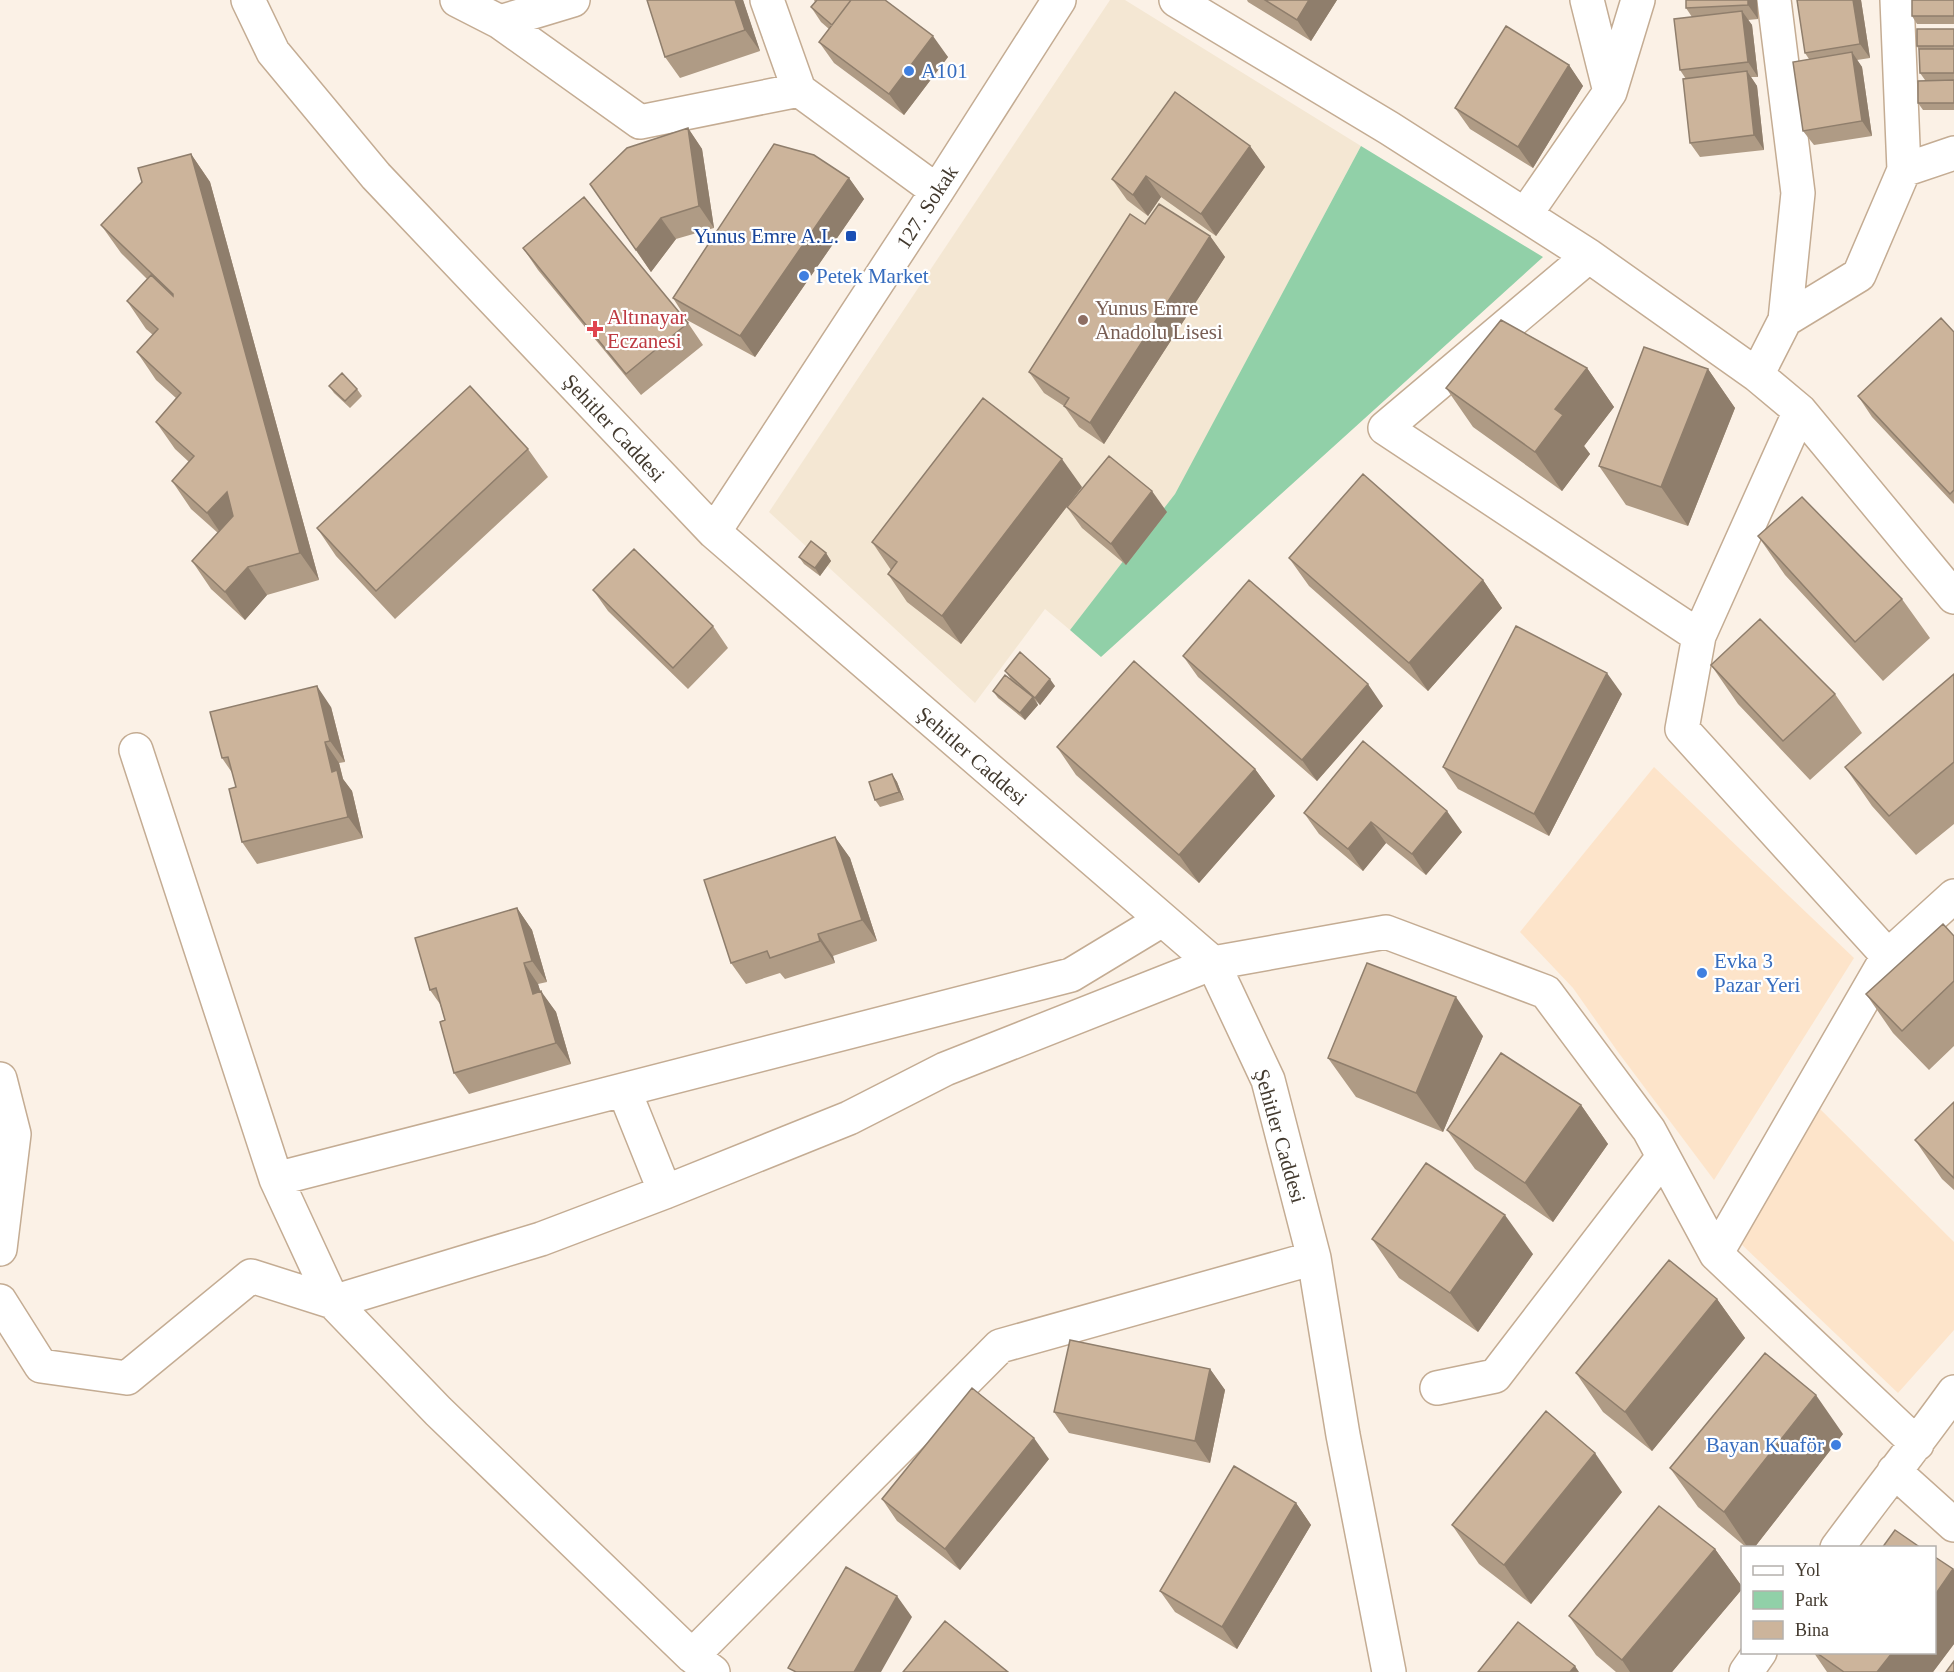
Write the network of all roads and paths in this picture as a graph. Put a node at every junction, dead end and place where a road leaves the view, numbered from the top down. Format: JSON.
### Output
{"nodes":[{"id":1,"x":248,"y":0,"type":"edge"},
{"id":2,"x":458,"y":0,"type":"edge"},
{"id":3,"x":573,"y":0,"type":"edge"},
{"id":4,"x":767,"y":0,"type":"edge"},
{"id":5,"x":1059,"y":0,"type":"edge"},
{"id":6,"x":1176,"y":0,"type":"edge"},
{"id":7,"x":1587,"y":0,"type":"edge"},
{"id":8,"x":1638,"y":0,"type":"edge"},
{"id":9,"x":1774,"y":0,"type":"edge"},
{"id":10,"x":1897,"y":0,"type":"edge"},
{"id":11,"x":500,"y":22,"type":"junction"},
{"id":12,"x":799,"y":90,"type":"junction"},
{"id":13,"x":1610,"y":92,"type":"junction"},
{"id":14,"x":1954,"y":153,"type":"edge"},
{"id":15,"x":1904,"y":170,"type":"junction"},
{"id":16,"x":938,"y":191,"type":"junction"},
{"id":17,"x":1525,"y":215,"type":"junction"},
{"id":18,"x":1589,"y":256,"type":"junction"},
{"id":19,"x":1785,"y":320,"type":"junction"},
{"id":20,"x":1757,"y":375,"type":"junction"},
{"id":21,"x":1800,"y":411,"type":"junction"},
{"id":22,"x":714,"y":532,"type":"junction"},
{"id":23,"x":1954,"y":597,"type":"edge"},
{"id":24,"x":1699,"y":636,"type":"junction"},
{"id":25,"x":136,"y":750,"type":"dead end"},
{"id":26,"x":1954,"y":896,"type":"edge"},
{"id":27,"x":1162,"y":920,"type":"junction"},
{"id":28,"x":1888,"y":956,"type":"junction"},
{"id":29,"x":1213,"y":963,"type":"junction"},
{"id":30,"x":0,"y":1079,"type":"edge"},
{"id":31,"x":624,"y":1090,"type":"junction"},
{"id":32,"x":1663,"y":1157,"type":"junction"},
{"id":33,"x":276,"y":1179,"type":"junction"},
{"id":34,"x":664,"y":1192,"type":"junction"},
{"id":35,"x":0,"y":1249,"type":"edge"},
{"id":36,"x":1716,"y":1254,"type":"junction"},
{"id":37,"x":1314,"y":1258,"type":"junction"},
{"id":38,"x":0,"y":1301,"type":"edge"},
{"id":39,"x":333,"y":1302,"type":"junction"},
{"id":40,"x":1437,"y":1388,"type":"dead end"},
{"id":41,"x":1954,"y":1392,"type":"edge"},
{"id":42,"x":1917,"y":1444,"type":"junction"},
{"id":43,"x":1893,"y":1471,"type":"junction"},
{"id":44,"x":1954,"y":1525,"type":"edge"},
{"id":45,"x":1838,"y":1546,"type":"edge"},
{"id":46,"x":703,"y":1664,"type":"edge"},
{"id":47,"x":1389,"y":1672,"type":"edge"}],
"edges":[{"from":1,"to":22,"type":"street","name":"Şehitler Caddesi"},
{"from":2,"to":11,"type":"street"},
{"from":3,"to":11,"type":"street"},
{"from":4,"to":12,"type":"street"},
{"from":5,"to":16,"type":"street","name":"127. Sokak"},
{"from":6,"to":17,"type":"street"},
{"from":7,"to":13,"type":"street"},
{"from":8,"to":13,"type":"street"},
{"from":9,"to":19,"type":"street"},
{"from":10,"to":15,"type":"street"},
{"from":11,"to":12,"type":"street"},
{"from":12,"to":16,"type":"street"},
{"from":13,"to":17,"type":"street"},
{"from":14,"to":15,"type":"street"},
{"from":15,"to":19,"type":"street"},
{"from":16,"to":22,"type":"street","name":"127. Sokak"},
{"from":17,"to":18,"type":"street"},
{"from":18,"to":20,"type":"street"},
{"from":18,"to":24,"type":"street"},
{"from":19,"to":20,"type":"street"},
{"from":20,"to":21,"type":"street"},
{"from":21,"to":23,"type":"street"},
{"from":21,"to":24,"type":"street"},
{"from":22,"to":27,"type":"street","name":"Şehitler Caddesi"},
{"from":24,"to":28,"type":"street"},
{"from":25,"to":33,"type":"street"},
{"from":26,"to":28,"type":"street"},
{"from":27,"to":29,"type":"street","name":"Şehitler Caddesi"},
{"from":27,"to":31,"type":"street"},
{"from":28,"to":36,"type":"street"},
{"from":29,"to":32,"type":"street"},
{"from":29,"to":34,"type":"street"},
{"from":29,"to":37,"type":"street","name":"Şehitler Caddesi"},
{"from":30,"to":35,"type":"street"},
{"from":31,"to":33,"type":"street"},
{"from":31,"to":34,"type":"street"},
{"from":32,"to":36,"type":"street"},
{"from":32,"to":40,"type":"street"},
{"from":33,"to":39,"type":"street"},
{"from":34,"to":39,"type":"street"},
{"from":36,"to":42,"type":"street"},
{"from":37,"to":46,"type":"street"},
{"from":37,"to":47,"type":"street","name":"Şehitler Caddesi"},
{"from":38,"to":39,"type":"street"},
{"from":39,"to":46,"type":"street"},
{"from":41,"to":42,"type":"street"},
{"from":42,"to":43,"type":"street"},
{"from":43,"to":44,"type":"street"},
{"from":43,"to":45,"type":"street"}]}
